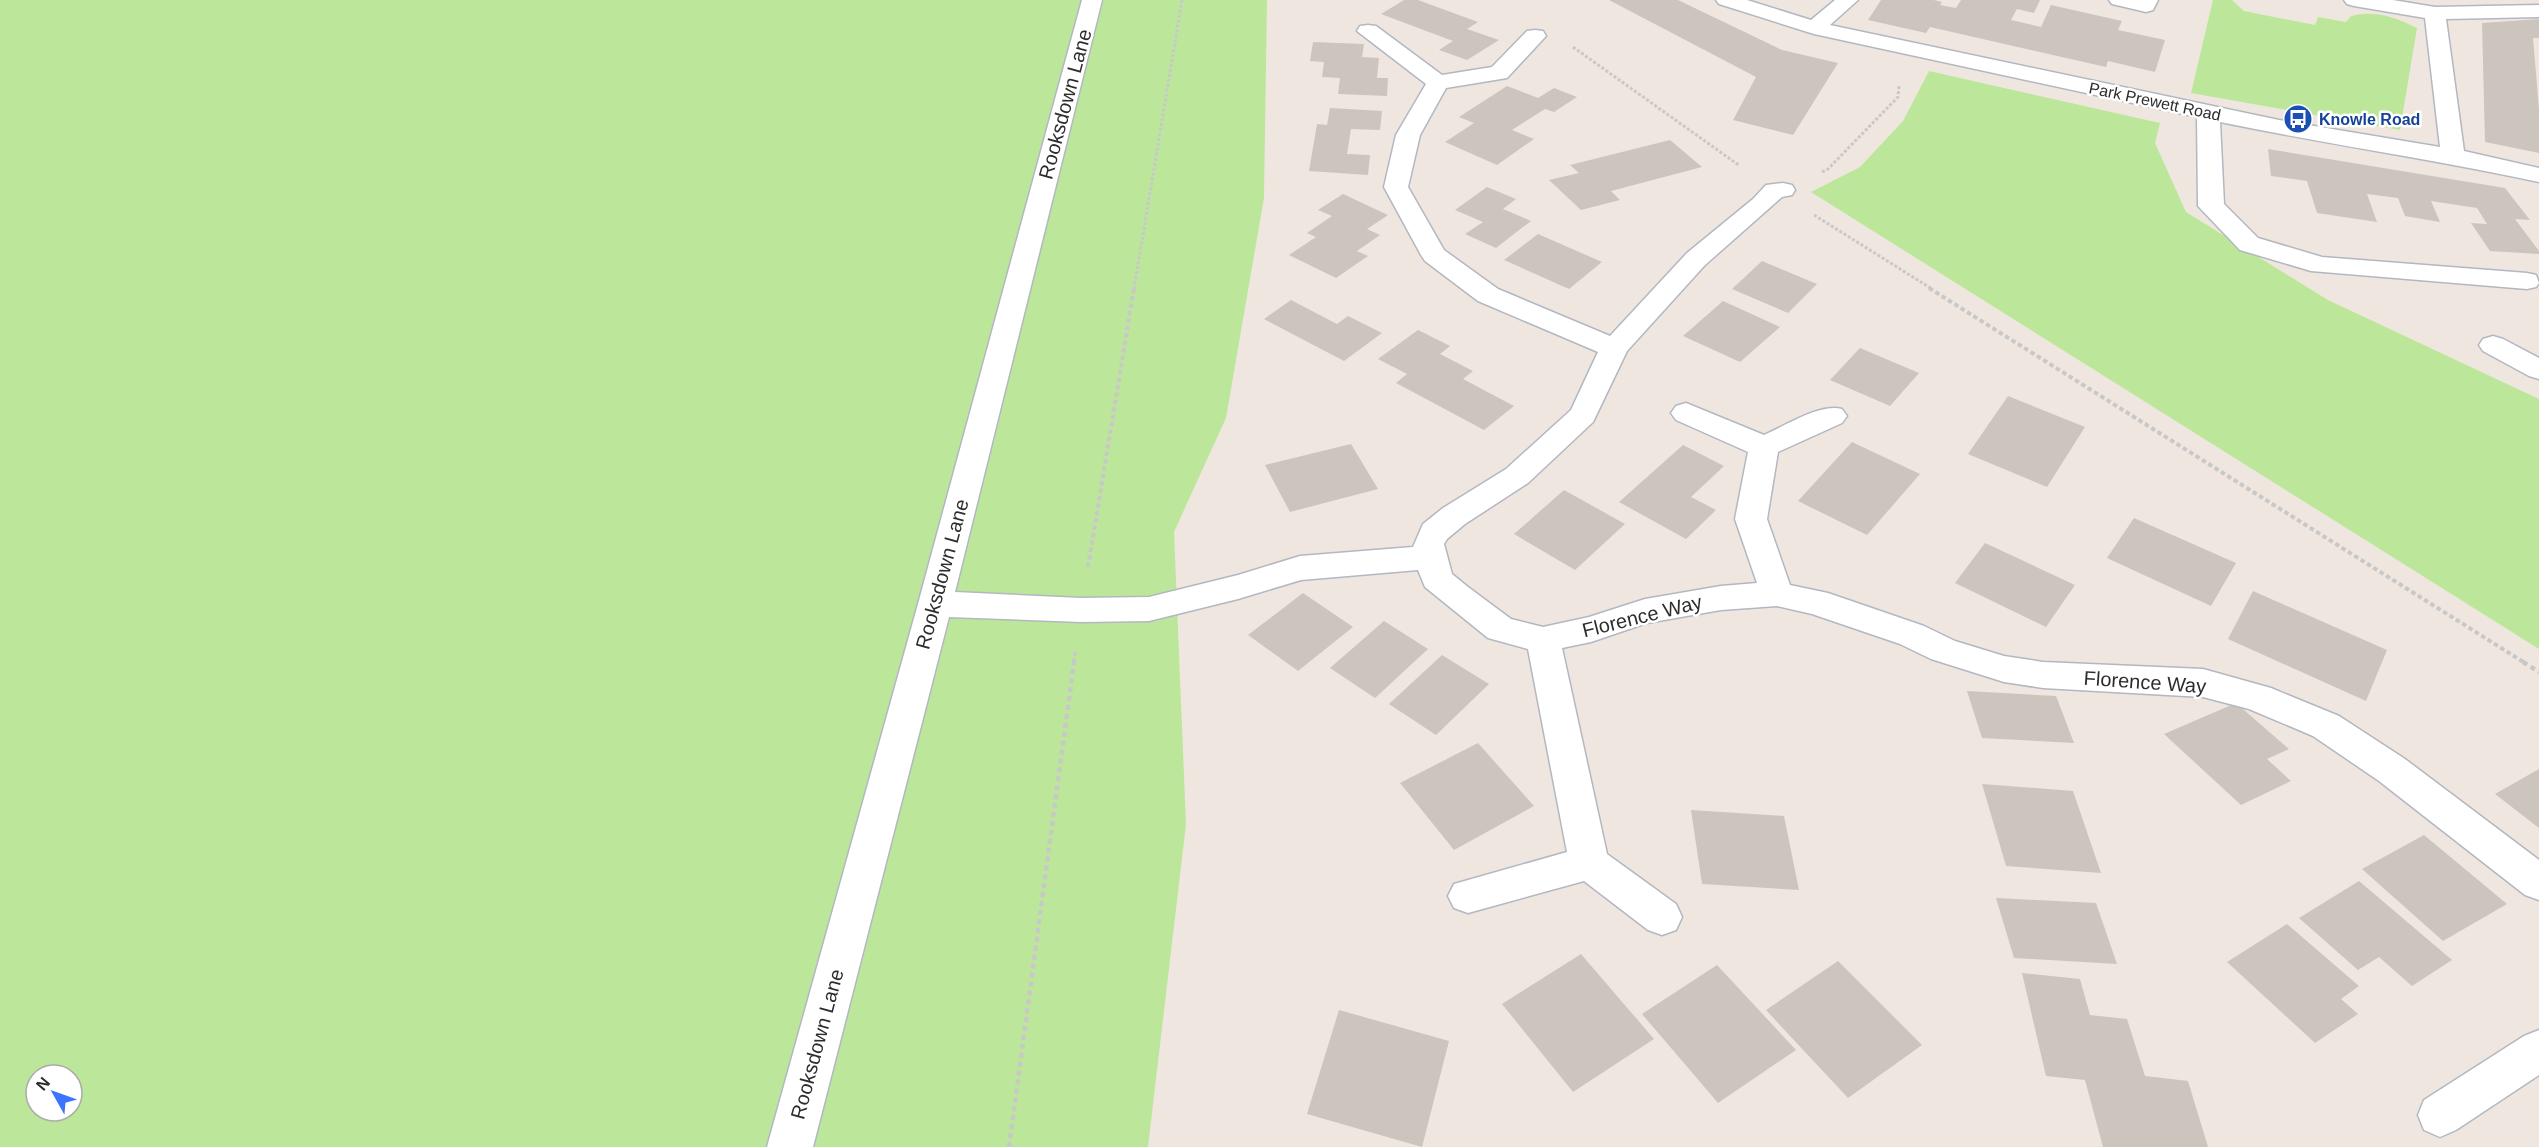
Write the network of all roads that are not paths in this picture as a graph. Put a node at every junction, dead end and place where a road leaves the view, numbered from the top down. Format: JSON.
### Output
{"nodes":[{"id":1,"x":1092,"y":0,"type":"edge"},
{"id":2,"x":1725,"y":0,"type":"edge"},
{"id":3,"x":1848,"y":0,"type":"edge"},
{"id":4,"x":2119,"y":0,"type":"edge"},
{"id":5,"x":2148,"y":0,"type":"edge"},
{"id":6,"x":2354,"y":0,"type":"edge"},
{"id":7,"x":2539,"y":11,"type":"edge"},
{"id":8,"x":2435,"y":13,"type":"junction"},
{"id":9,"x":1814,"y":28,"type":"junction"},
{"id":10,"x":1368,"y":31,"type":"dead end"},
{"id":11,"x":1535,"y":36,"type":"dead end"},
{"id":12,"x":1438,"y":82,"type":"junction"},
{"id":13,"x":2208,"y":112,"type":"junction"},
{"id":14,"x":2453,"y":156,"type":"junction"},
{"id":15,"x":2539,"y":176,"type":"edge"},
{"id":16,"x":1784,"y":190,"type":"road end"},
{"id":17,"x":2527,"y":280,"type":"dead end"},
{"id":18,"x":2493,"y":345,"type":"dead end"},
{"id":19,"x":1614,"y":348,"type":"junction"},
{"id":20,"x":2539,"y":370,"type":"edge"},
{"id":21,"x":1686,"y":413,"type":"dead end"},
{"id":22,"x":1832,"y":416,"type":"dead end"},
{"id":23,"x":1764,"y":447,"type":"junction"},
{"id":24,"x":1430,"y":557,"type":"junction"},
{"id":25,"x":1777,"y":594,"type":"junction"},
{"id":26,"x":935,"y":604,"type":"junction"},
{"id":27,"x":1543,"y":640,"type":"junction"},
{"id":28,"x":1589,"y":863,"type":"junction"},
{"id":29,"x":2539,"y":884,"type":"edge"},
{"id":30,"x":1468,"y":896,"type":"dead end"},
{"id":31,"x":1662,"y":917,"type":"dead end"},
{"id":32,"x":2537,"y":1055,"type":"edge"},
{"id":33,"x":2440,"y":1115,"type":"dead end"},
{"id":34,"x":790,"y":1147,"type":"edge"}],
"edges":[{"from":1,"to":26,"type":"street","name":"Rooksdown Lane"},
{"from":2,"to":9,"type":"street","name":"Park Prewett Road"},
{"from":3,"to":9,"type":"street"},
{"from":4,"to":5,"type":"street"},
{"from":6,"to":8,"type":"street"},
{"from":7,"to":8,"type":"street"},
{"from":8,"to":14,"type":"street"},
{"from":9,"to":13,"type":"street","name":"Park Prewett Road"},
{"from":10,"to":12,"type":"street"},
{"from":11,"to":12,"type":"street"},
{"from":12,"to":19,"type":"street"},
{"from":13,"to":14,"type":"street","name":"Park Prewett Road"},
{"from":13,"to":17,"type":"street"},
{"from":14,"to":15,"type":"street","name":"Park Prewett Road"},
{"from":16,"to":19,"type":"street"},
{"from":18,"to":20,"type":"street"},
{"from":19,"to":24,"type":"street"},
{"from":21,"to":23,"type":"street"},
{"from":22,"to":23,"type":"street"},
{"from":23,"to":25,"type":"street"},
{"from":24,"to":26,"type":"street"},
{"from":24,"to":27,"type":"street","name":"Florence Way"},
{"from":25,"to":27,"type":"street","name":"Florence Way"},
{"from":25,"to":29,"type":"street","name":"Florence Way"},
{"from":26,"to":34,"type":"street","name":"Rooksdown Lane"},
{"from":27,"to":28,"type":"street"},
{"from":28,"to":30,"type":"street"},
{"from":28,"to":31,"type":"street"},
{"from":32,"to":33,"type":"street"}]}
